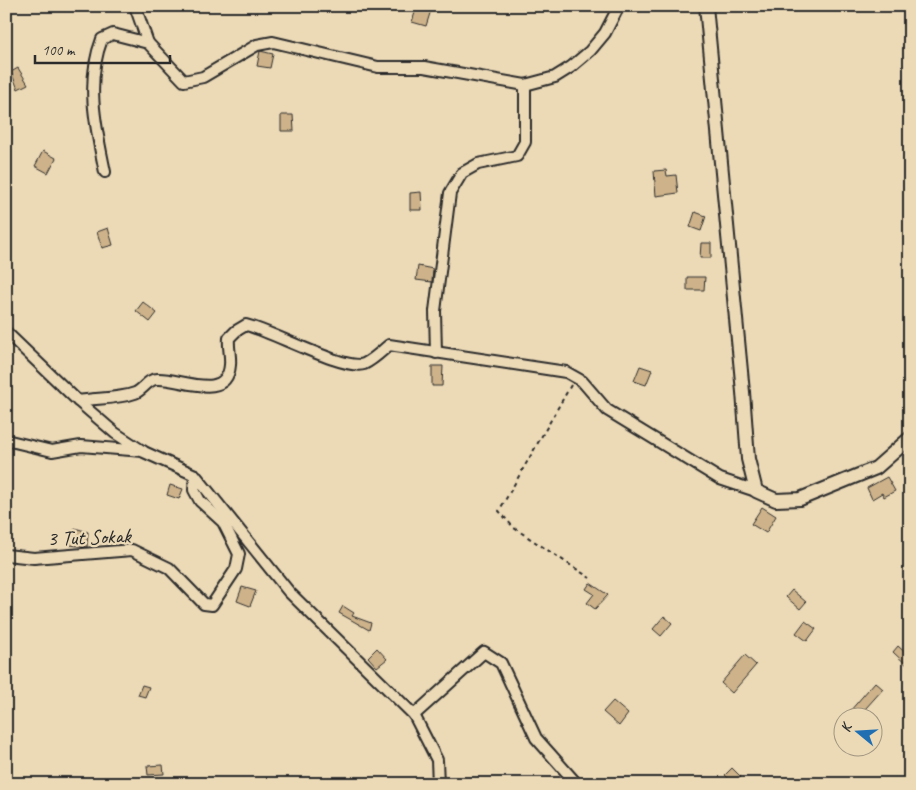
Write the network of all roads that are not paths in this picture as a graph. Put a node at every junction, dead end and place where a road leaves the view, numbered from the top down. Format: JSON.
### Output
{"nodes":[{"id":1,"x":135,"y":6,"type":"edge"},
{"id":2,"x":619,"y":6,"type":"edge"},
{"id":3,"x":706,"y":6,"type":"edge"},
{"id":4,"x":148,"y":43,"type":"junction"},
{"id":5,"x":525,"y":85,"type":"junction"},
{"id":6,"x":105,"y":172,"type":"dead end"},
{"id":7,"x":6,"y":332,"type":"edge"},
{"id":8,"x":436,"y":353,"type":"junction"},
{"id":9,"x":78,"y":401,"type":"junction"},
{"id":10,"x":910,"y":438,"type":"edge"},
{"id":11,"x":6,"y":440,"type":"edge"},
{"id":12,"x":144,"y":452,"type":"junction"},
{"id":13,"x":195,"y":475,"type":"junction"},
{"id":14,"x":756,"y":491,"type":"junction"},
{"id":15,"x":6,"y":555,"type":"edge"},
{"id":16,"x":414,"y":715,"type":"junction"},
{"id":17,"x":438,"y":784,"type":"edge"},
{"id":18,"x":577,"y":784,"type":"edge"}],
"edges":[{"from":1,"to":4,"type":"street"},
{"from":2,"to":5,"type":"street"},
{"from":3,"to":14,"type":"street"},
{"from":4,"to":5,"type":"street"},
{"from":4,"to":6,"type":"street"},
{"from":5,"to":8,"type":"street"},
{"from":7,"to":9,"type":"street"},
{"from":8,"to":9,"type":"street"},
{"from":8,"to":14,"type":"street"},
{"from":9,"to":12,"type":"street"},
{"from":10,"to":14,"type":"street"},
{"from":11,"to":12,"type":"street"},
{"from":12,"to":13,"type":"street"},
{"from":13,"to":15,"type":"street","name":"3 Tut Sokak"},
{"from":13,"to":16,"type":"street"},
{"from":16,"to":17,"type":"street"},
{"from":16,"to":18,"type":"street"}]}
